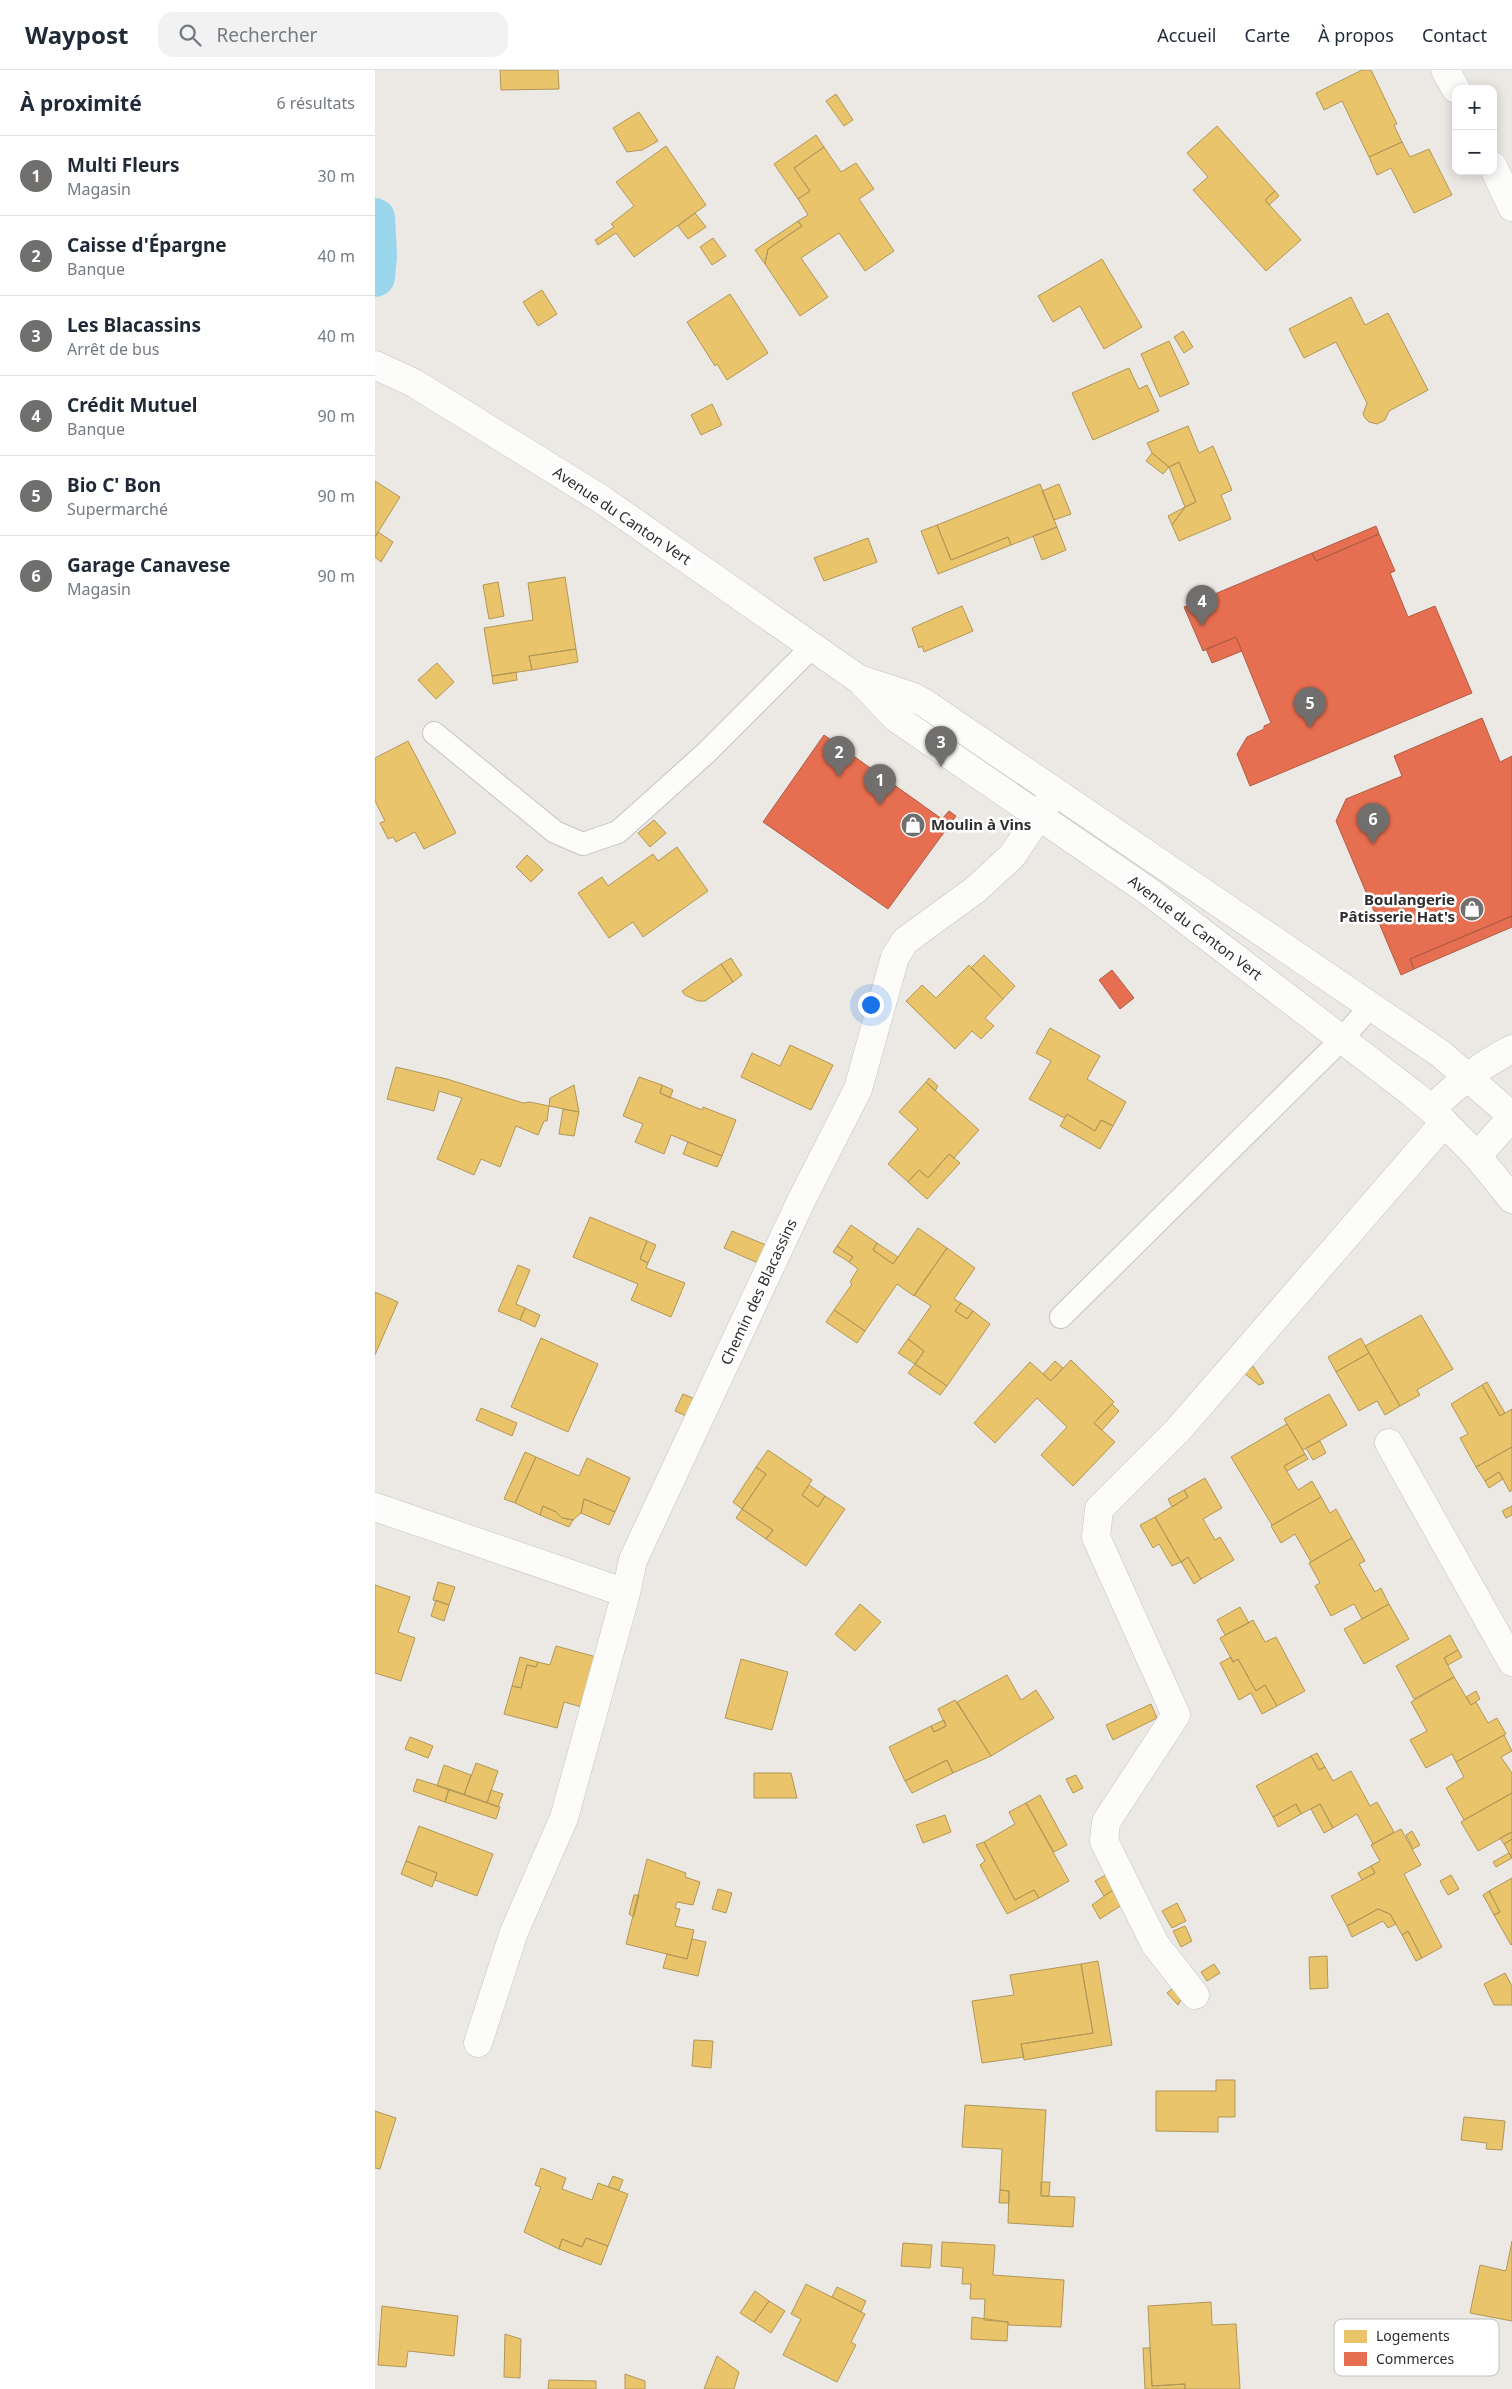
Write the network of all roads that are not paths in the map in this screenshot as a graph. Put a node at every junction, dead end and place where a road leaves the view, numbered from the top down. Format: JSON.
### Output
{"nodes":[{"id":1,"x":1445,"y":70,"type":"edge"},
{"id":2,"x":1454,"y":85,"type":"edge"},
{"id":3,"x":1497,"y":175,"type":"edge"},
{"id":4,"x":1512,"y":207,"type":"edge"},
{"id":5,"x":375,"y":365,"type":"edge"},
{"id":6,"x":813,"y":646,"type":"junction"},
{"id":7,"x":860,"y":680,"type":"junction"},
{"id":8,"x":434,"y":733,"type":"dead end"},
{"id":9,"x":1055,"y":793,"type":"junction"},
{"id":10,"x":1040,"y":816,"type":"junction"},
{"id":11,"x":1370,"y":1007,"type":"junction"},
{"id":12,"x":1341,"y":1040,"type":"junction"},
{"id":13,"x":1512,"y":1049,"type":"edge"},
{"id":14,"x":1466,"y":1076,"type":"junction"},
{"id":15,"x":1437,"y":1116,"type":"junction"},
{"id":16,"x":1512,"y":1117,"type":"edge"},
{"id":17,"x":1477,"y":1156,"type":"junction"},
{"id":18,"x":1512,"y":1200,"type":"edge"},
{"id":19,"x":1061,"y":1317,"type":"dead end"},
{"id":20,"x":1389,"y":1443,"type":"dead end"},
{"id":21,"x":375,"y":1507,"type":"edge"},
{"id":22,"x":626,"y":1593,"type":"junction"},
{"id":23,"x":1512,"y":1662,"type":"edge"},
{"id":24,"x":1195,"y":1995,"type":"dead end"},
{"id":25,"x":478,"y":2044,"type":"dead end"}],
"edges":[{"from":1,"to":2,"type":"street"},
{"from":3,"to":4,"type":"street"},
{"from":5,"to":6,"type":"street","name":"Avenue du Canton Vert"},
{"from":6,"to":7,"type":"street","name":"Avenue du Canton Vert"},
{"from":6,"to":8,"type":"lane"},
{"from":7,"to":9,"type":"street","name":"Avenue du Canton Vert"},
{"from":7,"to":10,"type":"street","name":"Avenue du Canton Vert"},
{"from":9,"to":10,"type":"street","name":"Chemin des Blacassins"},
{"from":9,"to":11,"type":"street","name":"Avenue du Canton Vert"},
{"from":10,"to":12,"type":"street","name":"Avenue du Canton Vert"},
{"from":10,"to":22,"type":"street","name":"Chemin des Blacassins"},
{"from":11,"to":12,"type":"lane"},
{"from":11,"to":14,"type":"street","name":"Avenue du Canton Vert"},
{"from":12,"to":15,"type":"street","name":"Avenue du Canton Vert"},
{"from":12,"to":19,"type":"lane"},
{"from":13,"to":14,"type":"street"},
{"from":14,"to":15,"type":"street"},
{"from":14,"to":16,"type":"street","name":"Avenue du Canton Vert"},
{"from":15,"to":17,"type":"street","name":"Avenue du Canton Vert"},
{"from":15,"to":24,"type":"street"},
{"from":16,"to":17,"type":"street"},
{"from":17,"to":18,"type":"street","name":"Avenue du Canton Vert"},
{"from":20,"to":23,"type":"street"},
{"from":21,"to":22,"type":"street"},
{"from":22,"to":25,"type":"street","name":"Chemin des Blacassins"}]}
